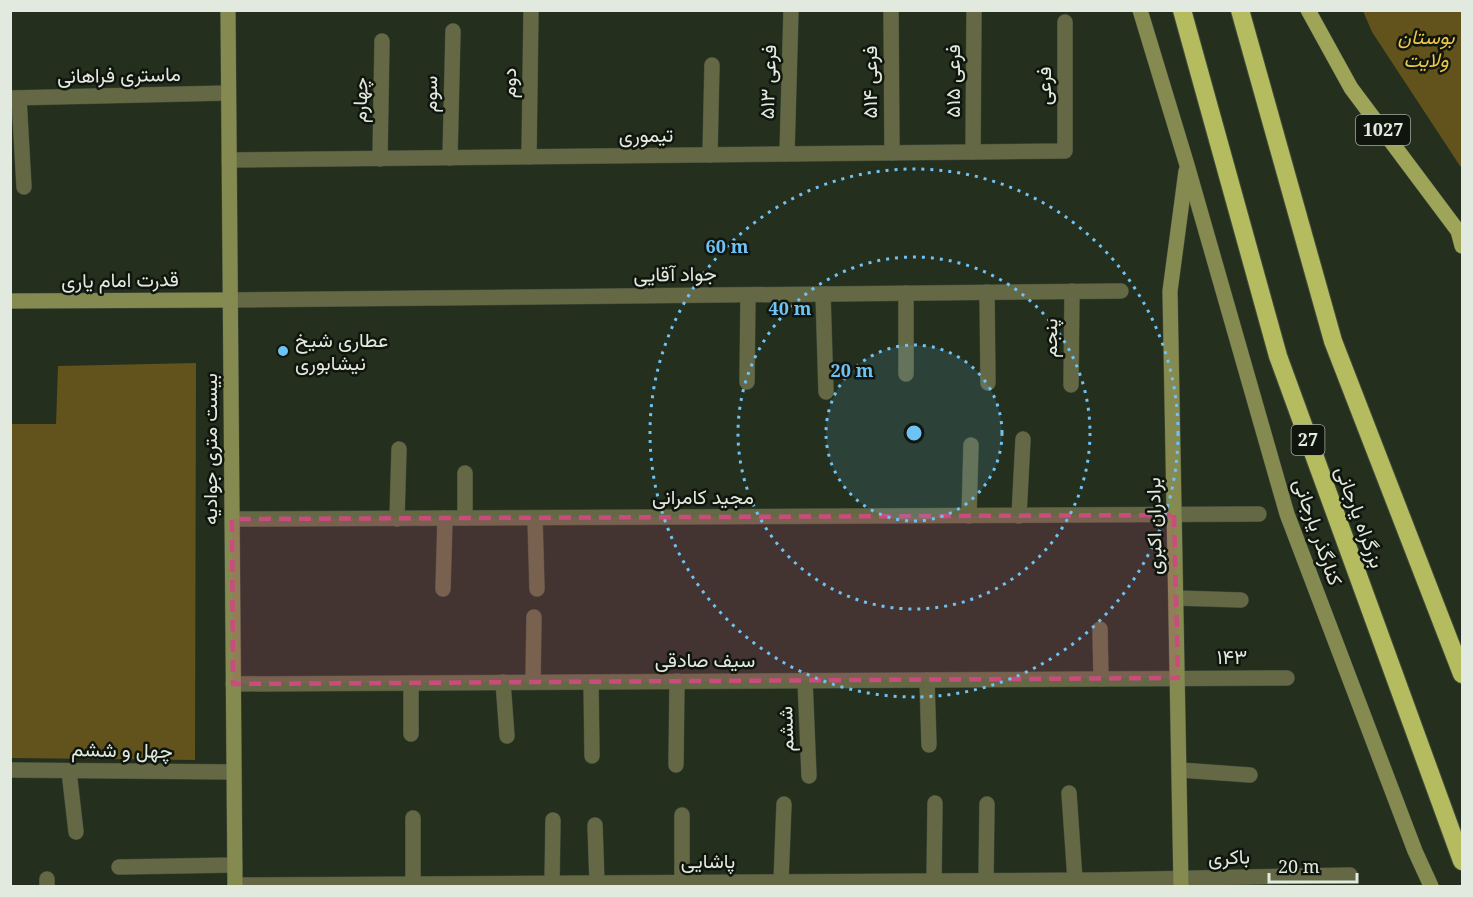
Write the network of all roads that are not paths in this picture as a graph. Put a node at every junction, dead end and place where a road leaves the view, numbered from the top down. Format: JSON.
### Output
{"nodes":[{"id":1,"x":228,"y":10,"type":"edge"},
{"id":2,"x":531,"y":10,"type":"edge"},
{"id":3,"x":791,"y":10,"type":"edge"},
{"id":4,"x":891,"y":10,"type":"edge"},
{"id":5,"x":974,"y":10,"type":"edge"},
{"id":6,"x":1140,"y":10,"type":"edge"},
{"id":7,"x":1182,"y":10,"type":"edge"},
{"id":8,"x":1240,"y":10,"type":"edge"},
{"id":9,"x":1308,"y":10,"type":"edge"},
{"id":10,"x":1065,"y":22,"type":"dead end"},
{"id":11,"x":453,"y":31,"type":"dead end"},
{"id":12,"x":382,"y":41,"type":"dead end"},
{"id":13,"x":712,"y":65,"type":"dead end"},
{"id":14,"x":228,"y":93,"type":"junction"},
{"id":15,"x":15,"y":98,"type":"edge"},
{"id":16,"x":1065,"y":151,"type":"joint"},
{"id":17,"x":974,"y":152,"type":"junction"},
{"id":18,"x":892,"y":153,"type":"junction"},
{"id":19,"x":787,"y":154,"type":"junction"},
{"id":20,"x":710,"y":155,"type":"junction"},
{"id":21,"x":529,"y":157,"type":"junction"},
{"id":22,"x":450,"y":158,"type":"junction"},
{"id":23,"x":380,"y":159,"type":"junction"},
{"id":24,"x":229,"y":160,"type":"junction"},
{"id":25,"x":1187,"y":165,"type":"junction"},
{"id":26,"x":24,"y":188,"type":"dead end"},
{"id":27,"x":1462,"y":246,"type":"edge"},
{"id":28,"x":1072,"y":291,"type":"junction"},
{"id":29,"x":1121,"y":291,"type":"dead end"},
{"id":30,"x":987,"y":292,"type":"junction"},
{"id":31,"x":906,"y":293,"type":"junction"},
{"id":32,"x":823,"y":294,"type":"junction"},
{"id":33,"x":748,"y":295,"type":"junction"},
{"id":34,"x":230,"y":300,"type":"junction"},
{"id":35,"x":10,"y":302,"type":"edge"},
{"id":36,"x":906,"y":374,"type":"dead end"},
{"id":37,"x":747,"y":381,"type":"dead end"},
{"id":38,"x":988,"y":383,"type":"dead end"},
{"id":39,"x":1071,"y":385,"type":"dead end"},
{"id":40,"x":826,"y":392,"type":"dead end"},
{"id":41,"x":1023,"y":439,"type":"dead end"},
{"id":42,"x":971,"y":445,"type":"dead end"},
{"id":43,"x":399,"y":449,"type":"dead end"},
{"id":44,"x":465,"y":473,"type":"dead end"},
{"id":45,"x":1259,"y":514,"type":"dead end"},
{"id":46,"x":969,"y":516,"type":"junction"},
{"id":47,"x":1019,"y":516,"type":"junction"},
{"id":48,"x":1174,"y":516,"type":"junction"},
{"id":49,"x":445,"y":518,"type":"junction"},
{"id":50,"x":465,"y":518,"type":"junction"},
{"id":51,"x":535,"y":518,"type":"junction"},
{"id":52,"x":232,"y":519,"type":"junction"},
{"id":53,"x":397,"y":519,"type":"junction"},
{"id":54,"x":443,"y":589,"type":"dead end"},
{"id":55,"x":537,"y":590,"type":"dead end"},
{"id":56,"x":1176,"y":598,"type":"junction"},
{"id":57,"x":1241,"y":600,"type":"dead end"},
{"id":58,"x":534,"y":616,"type":"dead end"},
{"id":59,"x":1100,"y":629,"type":"dead end"},
{"id":60,"x":1462,"y":674,"type":"edge"},
{"id":61,"x":1178,"y":678,"type":"junction"},
{"id":62,"x":1287,"y":678,"type":"dead end"},
{"id":63,"x":1101,"y":679,"type":"junction"},
{"id":64,"x":805,"y":680,"type":"junction"},
{"id":65,"x":927,"y":680,"type":"junction"},
{"id":66,"x":676,"y":681,"type":"junction"},
{"id":67,"x":503,"y":682,"type":"junction"},
{"id":68,"x":533,"y":682,"type":"junction"},
{"id":69,"x":591,"y":682,"type":"junction"},
{"id":70,"x":411,"y":683,"type":"junction"},
{"id":71,"x":233,"y":684,"type":"junction"},
{"id":72,"x":411,"y":734,"type":"dead end"},
{"id":73,"x":507,"y":736,"type":"dead end"},
{"id":74,"x":929,"y":745,"type":"dead end"},
{"id":75,"x":592,"y":756,"type":"dead end"},
{"id":76,"x":676,"y":765,"type":"dead end"},
{"id":77,"x":10,"y":770,"type":"edge"},
{"id":78,"x":1180,"y":770,"type":"junction"},
{"id":79,"x":69,"y":771,"type":"junction"},
{"id":80,"x":234,"y":772,"type":"junction"},
{"id":81,"x":1250,"y":775,"type":"dead end"},
{"id":82,"x":809,"y":776,"type":"dead end"},
{"id":83,"x":1070,"y":793,"type":"dead end"},
{"id":84,"x":935,"y":803,"type":"dead end"},
{"id":85,"x":784,"y":804,"type":"dead end"},
{"id":86,"x":987,"y":804,"type":"dead end"},
{"id":87,"x":682,"y":815,"type":"dead end"},
{"id":88,"x":413,"y":818,"type":"dead end"},
{"id":89,"x":553,"y":820,"type":"dead end"},
{"id":90,"x":595,"y":825,"type":"dead end"},
{"id":91,"x":76,"y":832,"type":"dead end"},
{"id":92,"x":1462,"y":861,"type":"edge"},
{"id":93,"x":235,"y":865,"type":"junction"},
{"id":94,"x":119,"y":867,"type":"dead end"},
{"id":95,"x":1350,"y":874,"type":"dead end"},
{"id":96,"x":986,"y":880,"type":"junction"},
{"id":97,"x":1075,"y":880,"type":"junction"},
{"id":98,"x":934,"y":881,"type":"junction"},
{"id":99,"x":682,"y":882,"type":"junction"},
{"id":100,"x":781,"y":882,"type":"junction"},
{"id":101,"x":552,"y":883,"type":"junction"},
{"id":102,"x":597,"y":883,"type":"junction"},
{"id":103,"x":1102,"y":883,"type":"edge"},
{"id":104,"x":1181,"y":883,"type":"edge"},
{"id":105,"x":413,"y":884,"type":"junction"},
{"id":106,"x":645,"y":884,"type":"edge"},
{"id":107,"x":715,"y":884,"type":"edge"},
{"id":108,"x":235,"y":886,"type":"edge"},
{"id":109,"x":1431,"y":886,"type":"edge"}],
"edges":[{"from":1,"to":14,"type":"street","name":"بیست متری جوادیه"},
{"from":2,"to":21,"type":"street","name":"دوم"},
{"from":3,"to":19,"type":"street","name":"فرعی ۵۱۳"},
{"from":4,"to":18,"type":"street","name":"فرعی ۵۱۴"},
{"from":5,"to":17,"type":"street","name":"فرعی ۵۱۵"},
{"from":6,"to":25,"type":"street","name":"کنارگذر یارجانی"},
{"from":7,"to":92,"type":"highway","name":"بزرگراه یارجانی","number":"27"},
{"from":8,"to":60,"type":"highway","name":"بزرگراه یارجانی"},
{"from":9,"to":27,"type":"main road","number":"1027"},
{"from":10,"to":16,"type":"street","name":"فرعی"},
{"from":11,"to":22,"type":"street","name":"سوم"},
{"from":12,"to":23,"type":"street","name":"چهارم"},
{"from":13,"to":20,"type":"street"},
{"from":14,"to":15,"type":"street","name":"ماستری فراهانی"},
{"from":14,"to":24,"type":"street","name":"بیست متری جوادیه"},
{"from":15,"to":26,"type":"street"},
{"from":16,"to":17,"type":"street","name":"تیموری"},
{"from":17,"to":18,"type":"street","name":"تیموری"},
{"from":18,"to":19,"type":"street","name":"تیموری"},
{"from":19,"to":20,"type":"street","name":"تیموری"},
{"from":20,"to":21,"type":"street","name":"تیموری"},
{"from":21,"to":22,"type":"street","name":"تیموری"},
{"from":22,"to":23,"type":"street","name":"تیموری"},
{"from":23,"to":24,"type":"street","name":"تیموری"},
{"from":24,"to":34,"type":"street","name":"بیست متری جوادیه"},
{"from":25,"to":48,"type":"street","name":"برادران اکبری"},
{"from":25,"to":109,"type":"street","name":"کنارگذر یارجانی"},
{"from":28,"to":29,"type":"street","name":"جواد آقایی"},
{"from":28,"to":30,"type":"street","name":"جواد آقایی"},
{"from":28,"to":39,"type":"street","name":"پنجم"},
{"from":30,"to":31,"type":"street","name":"جواد آقایی"},
{"from":30,"to":38,"type":"street"},
{"from":31,"to":32,"type":"street","name":"جواد آقایی"},
{"from":31,"to":36,"type":"street"},
{"from":32,"to":33,"type":"street","name":"جواد آقایی"},
{"from":32,"to":40,"type":"street"},
{"from":33,"to":34,"type":"street","name":"جواد آقایی"},
{"from":33,"to":37,"type":"street"},
{"from":34,"to":35,"type":"street","name":"قدرت امام یاری"},
{"from":34,"to":52,"type":"street","name":"بیست متری جوادیه"},
{"from":41,"to":47,"type":"street"},
{"from":42,"to":46,"type":"street"},
{"from":43,"to":53,"type":"street"},
{"from":44,"to":50,"type":"street"},
{"from":45,"to":48,"type":"street","name":"مجید کامرانی"},
{"from":46,"to":47,"type":"street","name":"مجید کامرانی"},
{"from":46,"to":51,"type":"street","name":"مجید کامرانی"},
{"from":47,"to":48,"type":"street","name":"مجید کامرانی"},
{"from":48,"to":56,"type":"street","name":"برادران اکبری"},
{"from":49,"to":50,"type":"street","name":"مجید کامرانی"},
{"from":49,"to":53,"type":"street","name":"مجید کامرانی"},
{"from":49,"to":54,"type":"street"},
{"from":50,"to":51,"type":"street","name":"مجید کامرانی"},
{"from":51,"to":55,"type":"street"},
{"from":52,"to":53,"type":"street","name":"مجید کامرانی"},
{"from":52,"to":71,"type":"street","name":"بیست متری جوادیه"},
{"from":56,"to":57,"type":"street"},
{"from":56,"to":61,"type":"street","name":"برادران اکبری"},
{"from":58,"to":68,"type":"street"},
{"from":59,"to":63,"type":"street"},
{"from":61,"to":62,"type":"street","name":"۱۴۳"},
{"from":61,"to":63,"type":"street","name":"سیف صادقی"},
{"from":61,"to":78,"type":"street","name":"برادران اکبری"},
{"from":63,"to":65,"type":"street","name":"سیف صادقی"},
{"from":64,"to":65,"type":"street","name":"سیف صادقی"},
{"from":64,"to":66,"type":"street","name":"سیف صادقی"},
{"from":64,"to":82,"type":"street","name":"ششم"},
{"from":65,"to":74,"type":"street"},
{"from":66,"to":69,"type":"street","name":"سیف صادقی"},
{"from":66,"to":76,"type":"street"},
{"from":67,"to":68,"type":"street","name":"سیف صادقی"},
{"from":67,"to":70,"type":"street","name":"سیف صادقی"},
{"from":67,"to":73,"type":"street"},
{"from":68,"to":69,"type":"street","name":"سیف صادقی"},
{"from":69,"to":75,"type":"street"},
{"from":70,"to":71,"type":"street","name":"سیف صادقی"},
{"from":70,"to":72,"type":"street"},
{"from":71,"to":80,"type":"street","name":"بیست متری جوادیه"},
{"from":77,"to":79,"type":"street","name":"چهل و ششم"},
{"from":78,"to":81,"type":"street"},
{"from":78,"to":104,"type":"street","name":"برادران اکبری"},
{"from":79,"to":80,"type":"street","name":"چهل و ششم"},
{"from":79,"to":91,"type":"street"},
{"from":80,"to":93,"type":"street","name":"بیست متری جوادیه"},
{"from":83,"to":97,"type":"street"},
{"from":84,"to":98,"type":"street"},
{"from":85,"to":100,"type":"street"},
{"from":86,"to":96,"type":"street"},
{"from":87,"to":99,"type":"street"},
{"from":88,"to":105,"type":"street"},
{"from":89,"to":101,"type":"street"},
{"from":90,"to":102,"type":"street"},
{"from":93,"to":94,"type":"street"},
{"from":93,"to":108,"type":"street","name":"بیست متری جوادیه"},
{"from":95,"to":104,"type":"street","name":"باکری"},
{"from":96,"to":97,"type":"street","name":"پاشایی"},
{"from":96,"to":98,"type":"street","name":"پاشایی"},
{"from":97,"to":103,"type":"street","name":"پاشایی"},
{"from":98,"to":100,"type":"street","name":"پاشایی"},
{"from":99,"to":106,"type":"street","name":"پاشایی"},
{"from":99,"to":107,"type":"street","name":"پاشایی"},
{"from":100,"to":107,"type":"street","name":"پاشایی"},
{"from":101,"to":102,"type":"street","name":"پاشایی"},
{"from":101,"to":105,"type":"street","name":"پاشایی"},
{"from":102,"to":106,"type":"street","name":"پاشایی"},
{"from":103,"to":104,"type":"street","name":"پاشایی"},
{"from":105,"to":108,"type":"street","name":"پاشایی"}]}
